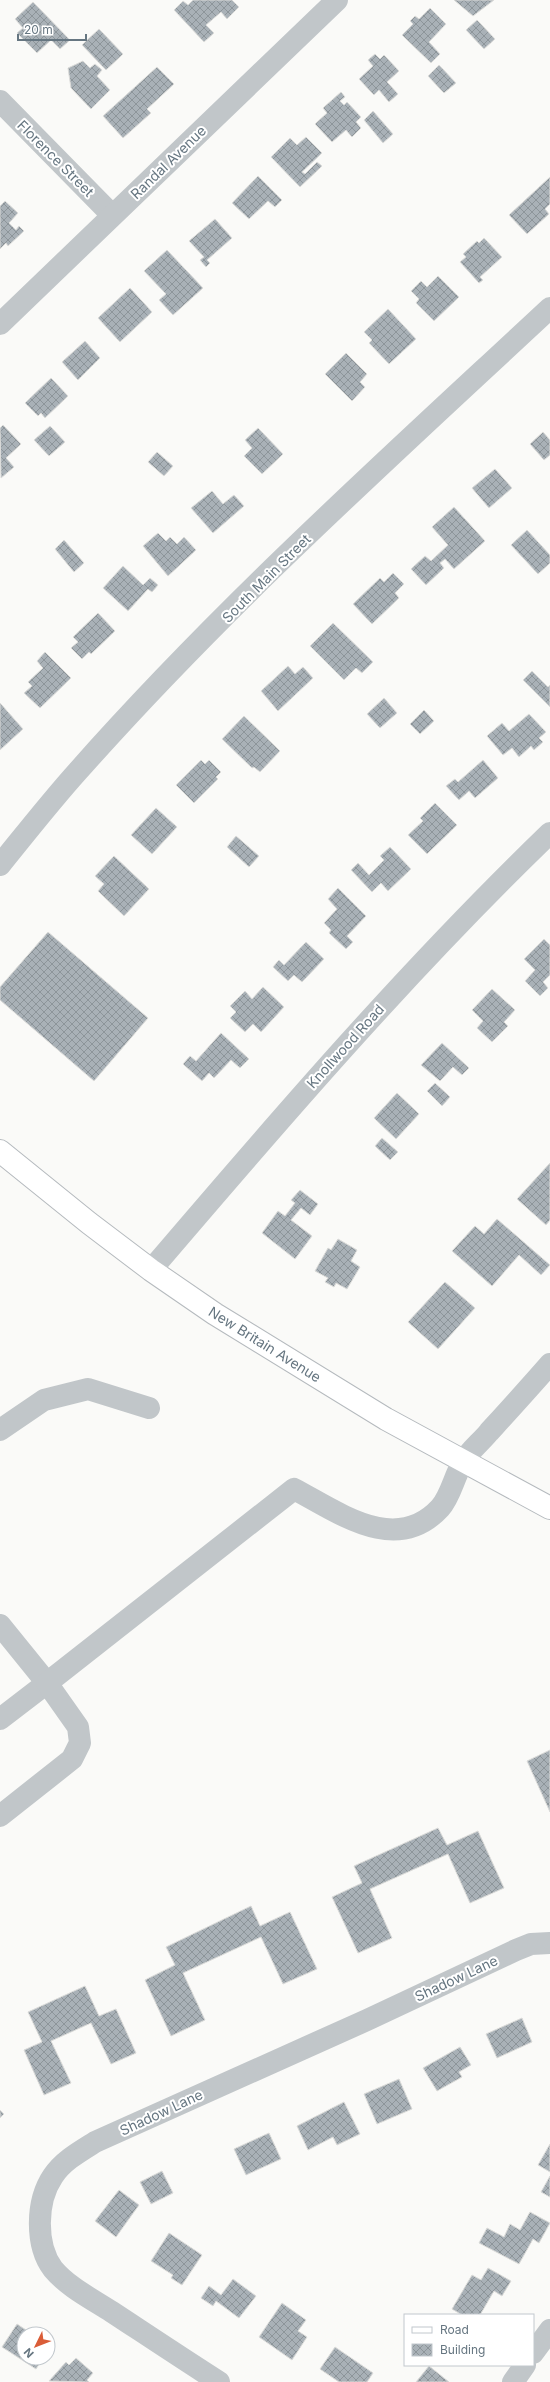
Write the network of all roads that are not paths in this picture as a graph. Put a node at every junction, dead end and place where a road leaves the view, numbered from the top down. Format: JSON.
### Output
{"nodes":[{"id":1,"x":337,"y":0,"type":"edge"},
{"id":2,"x":0,"y":101,"type":"edge"},
{"id":3,"x":112,"y":215,"type":"junction"},
{"id":4,"x":550,"y":308,"type":"edge"},
{"id":5,"x":0,"y":324,"type":"edge"},
{"id":6,"x":550,"y":833,"type":"edge"},
{"id":7,"x":0,"y":865,"type":"edge"},
{"id":8,"x":0,"y":1151,"type":"edge"},
{"id":9,"x":151,"y":1270,"type":"junction"},
{"id":10,"x":550,"y":1364,"type":"edge"},
{"id":11,"x":150,"y":1408,"type":"dead end"},
{"id":12,"x":0,"y":1430,"type":"edge"},
{"id":13,"x":463,"y":1461,"type":"junction"},
{"id":14,"x":550,"y":1508,"type":"edge"},
{"id":15,"x":0,"y":1625,"type":"edge"},
{"id":16,"x":47,"y":1683,"type":"junction"},
{"id":17,"x":0,"y":1719,"type":"edge"},
{"id":18,"x":0,"y":1816,"type":"edge"},
{"id":19,"x":550,"y":1944,"type":"edge"},
{"id":20,"x":550,"y":2330,"type":"edge"},
{"id":21,"x":534,"y":2353,"type":"edge"},
{"id":22,"x":524,"y":2366,"type":"edge"},
{"id":23,"x":219,"y":2382,"type":"edge"},
{"id":24,"x":513,"y":2382,"type":"edge"}],
"edges":[{"from":1,"to":3,"type":"street","name":"Randal Avenue"},
{"from":2,"to":3,"type":"street","name":"Florence Street"},
{"from":3,"to":5,"type":"street","name":"Randal Avenue"},
{"from":4,"to":7,"type":"street","name":"South Main Street"},
{"from":6,"to":9,"type":"street","name":"Knollwood Road"},
{"from":8,"to":9,"type":"main road","name":"New Britain Avenue"},
{"from":9,"to":13,"type":"main road","name":"New Britain Avenue"},
{"from":10,"to":13,"type":"street"},
{"from":11,"to":12,"type":"street"},
{"from":13,"to":14,"type":"main road","name":"New Britain Avenue"},
{"from":13,"to":16,"type":"street"},
{"from":15,"to":16,"type":"street"},
{"from":16,"to":17,"type":"street"},
{"from":16,"to":18,"type":"street"},
{"from":19,"to":23,"type":"street","name":"Shadow Lane"},
{"from":20,"to":21,"type":"street"},
{"from":22,"to":24,"type":"street"}]}
